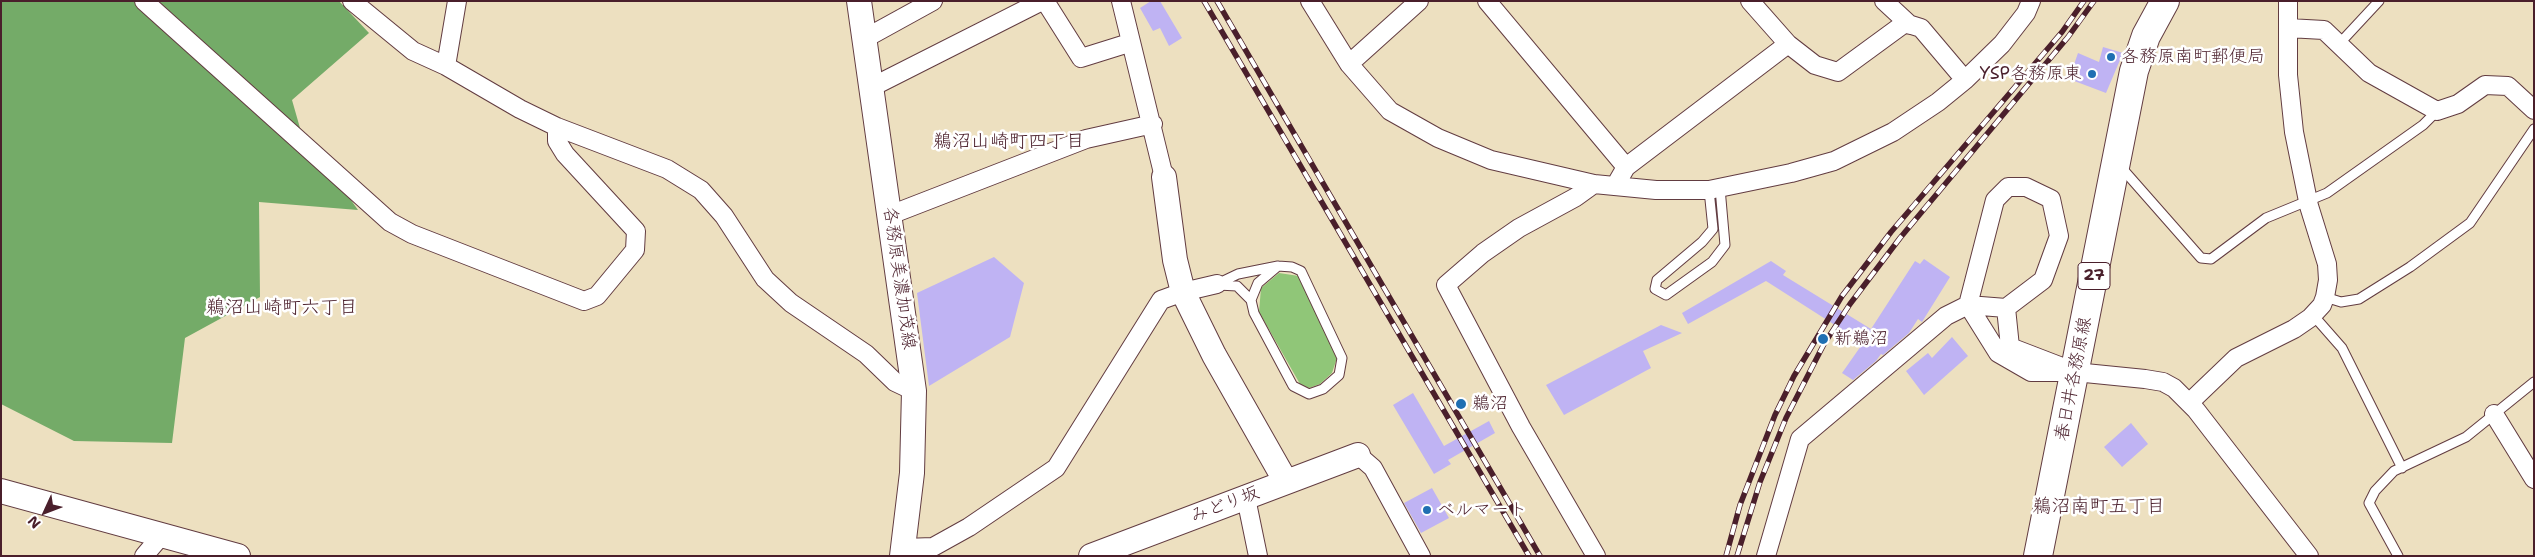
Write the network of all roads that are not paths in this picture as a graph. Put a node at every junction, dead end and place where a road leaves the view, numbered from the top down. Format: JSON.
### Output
{"nodes":[{"id":1,"x":144,"y":1,"type":"edge"},
{"id":2,"x":352,"y":1,"type":"edge"},
{"id":3,"x":457,"y":1,"type":"edge"},
{"id":4,"x":858,"y":1,"type":"edge"},
{"id":5,"x":933,"y":1,"type":"edge"},
{"id":6,"x":1044,"y":1,"type":"edge"},
{"id":7,"x":1121,"y":1,"type":"edge"},
{"id":8,"x":1310,"y":1,"type":"edge"},
{"id":9,"x":1419,"y":1,"type":"edge"},
{"id":10,"x":1487,"y":1,"type":"edge"},
{"id":11,"x":1750,"y":1,"type":"edge"},
{"id":12,"x":1884,"y":1,"type":"edge"},
{"id":13,"x":2031,"y":1,"type":"edge"},
{"id":14,"x":2165,"y":1,"type":"edge"},
{"id":15,"x":2288,"y":1,"type":"edge"},
{"id":16,"x":2378,"y":1,"type":"edge"},
{"id":17,"x":1910,"y":25,"type":"junction"},
{"id":18,"x":2288,"y":28,"type":"junction"},
{"id":19,"x":864,"y":39,"type":"junction"},
{"id":20,"x":1129,"y":43,"type":"junction"},
{"id":21,"x":1788,"y":44,"type":"junction"},
{"id":22,"x":2339,"y":44,"type":"junction"},
{"id":23,"x":1349,"y":64,"type":"junction"},
{"id":24,"x":446,"y":66,"type":"junction"},
{"id":25,"x":1965,"y":80,"type":"junction"},
{"id":26,"x":870,"y":88,"type":"junction"},
{"id":27,"x":2534,"y":110,"type":"edge"},
{"id":28,"x":2437,"y":111,"type":"junction"},
{"id":29,"x":1153,"y":124,"type":"junction"},
{"id":30,"x":557,"y":127,"type":"junction"},
{"id":31,"x":2534,"y":129,"type":"edge"},
{"id":32,"x":2116,"y":162,"type":"junction"},
{"id":33,"x":1626,"y":167,"type":"junction"},
{"id":34,"x":1164,"y":177,"type":"joint"},
{"id":35,"x":1594,"y":184,"type":"junction"},
{"id":36,"x":1615,"y":186,"type":"junction"},
{"id":37,"x":1714,"y":189,"type":"junction"},
{"id":38,"x":2308,"y":202,"type":"junction"},
{"id":39,"x":890,"y":216,"type":"junction"},
{"id":40,"x":1278,"y":266,"type":"junction"},
{"id":41,"x":1217,"y":284,"type":"junction"},
{"id":42,"x":1183,"y":292,"type":"junction"},
{"id":43,"x":2325,"y":297,"type":"junction"},
{"id":44,"x":1251,"y":300,"type":"junction"},
{"id":45,"x":1968,"y":306,"type":"junction"},
{"id":46,"x":2006,"y":308,"type":"junction"},
{"id":47,"x":2313,"y":316,"type":"junction"},
{"id":48,"x":2076,"y":372,"type":"junction"},
{"id":49,"x":2534,"y":382,"type":"edge"},
{"id":50,"x":914,"y":391,"type":"junction"},
{"id":51,"x":2189,"y":403,"type":"junction"},
{"id":52,"x":2494,"y":414,"type":"junction"},
{"id":53,"x":1358,"y":455,"type":"joint"},
{"id":54,"x":2402,"y":468,"type":"junction"},
{"id":55,"x":2534,"y":479,"type":"edge"},
{"id":56,"x":1286,"y":482,"type":"junction"},
{"id":57,"x":1,"y":491,"type":"edge"},
{"id":58,"x":1246,"y":498,"type":"junction"},
{"id":59,"x":161,"y":536,"type":"junction"},
{"id":60,"x":902,"y":552,"type":"edge"},
{"id":61,"x":144,"y":556,"type":"edge"},
{"id":62,"x":238,"y":556,"type":"edge"},
{"id":63,"x":1091,"y":556,"type":"edge"},
{"id":64,"x":1258,"y":556,"type":"edge"},
{"id":65,"x":1421,"y":556,"type":"edge"},
{"id":66,"x":1596,"y":556,"type":"edge"},
{"id":67,"x":1766,"y":556,"type":"edge"},
{"id":68,"x":2038,"y":556,"type":"edge"},
{"id":69,"x":2309,"y":556,"type":"edge"},
{"id":70,"x":2398,"y":556,"type":"edge"}],
"edges":[{"from":1,"to":30,"type":"street"},
{"from":2,"to":24,"type":"street"},
{"from":3,"to":24,"type":"street"},
{"from":4,"to":19,"type":"street","name":"各務原美濃加茂線"},
{"from":5,"to":19,"type":"street"},
{"from":6,"to":20,"type":"street"},
{"from":6,"to":26,"type":"street"},
{"from":7,"to":20,"type":"street"},
{"from":8,"to":23,"type":"street"},
{"from":9,"to":23,"type":"street"},
{"from":10,"to":33,"type":"street"},
{"from":11,"to":21,"type":"street"},
{"from":12,"to":17,"type":"street"},
{"from":13,"to":25,"type":"street"},
{"from":14,"to":32,"type":"main road","name":"春日井各務原線","number":"27"},
{"from":15,"to":18,"type":"street"},
{"from":16,"to":22,"type":"lane"},
{"from":17,"to":21,"type":"street"},
{"from":17,"to":25,"type":"street"},
{"from":18,"to":22,"type":"street"},
{"from":18,"to":38,"type":"street"},
{"from":19,"to":26,"type":"street","name":"各務原美濃加茂線"},
{"from":20,"to":29,"type":"street"},
{"from":21,"to":33,"type":"street"},
{"from":22,"to":28,"type":"street"},
{"from":23,"to":35,"type":"street"},
{"from":24,"to":30,"type":"street"},
{"from":25,"to":37,"type":"street"},
{"from":26,"to":39,"type":"street","name":"各務原美濃加茂線"},
{"from":27,"to":28,"type":"street"},
{"from":28,"to":38,"type":"lane"},
{"from":29,"to":34,"type":"street"},
{"from":29,"to":39,"type":"street"},
{"from":30,"to":50,"type":"street"},
{"from":31,"to":43,"type":"lane"},
{"from":32,"to":38,"type":"lane"},
{"from":32,"to":48,"type":"main road","name":"春日井各務原線","number":"27"},
{"from":33,"to":36,"type":"street"},
{"from":34,"to":42,"type":"street"},
{"from":35,"to":36,"type":"street"},
{"from":35,"to":66,"type":"street"},
{"from":36,"to":37,"type":"street"},
{"from":37,"to":37,"type":"lane"},
{"from":38,"to":43,"type":"street"},
{"from":39,"to":50,"type":"street","name":"各務原美濃加茂線"},
{"from":40,"to":41,"type":"lane"},
{"from":40,"to":44,"type":"lane"},
{"from":40,"to":44,"type":"lane"},
{"from":41,"to":42,"type":"street"},
{"from":41,"to":44,"type":"lane"},
{"from":42,"to":56,"type":"street"},
{"from":42,"to":60,"type":"street"},
{"from":43,"to":47,"type":"street"},
{"from":45,"to":46,"type":"street"},
{"from":45,"to":46,"type":"street"},
{"from":45,"to":48,"type":"street"},
{"from":45,"to":67,"type":"street"},
{"from":46,"to":48,"type":"street"},
{"from":47,"to":51,"type":"street"},
{"from":47,"to":54,"type":"lane"},
{"from":48,"to":51,"type":"street"},
{"from":48,"to":68,"type":"main road","name":"春日井各務原線","number":"27"},
{"from":49,"to":52,"type":"lane"},
{"from":50,"to":60,"type":"street","name":"各務原美濃加茂線"},
{"from":51,"to":69,"type":"street"},
{"from":52,"to":54,"type":"lane"},
{"from":52,"to":55,"type":"street"},
{"from":53,"to":56,"type":"street","name":"みどり坂"},
{"from":53,"to":65,"type":"street"},
{"from":54,"to":70,"type":"lane"},
{"from":56,"to":58,"type":"street","name":"みどり坂"},
{"from":57,"to":59,"type":"street"},
{"from":58,"to":63,"type":"street","name":"みどり坂"},
{"from":58,"to":64,"type":"street"},
{"from":59,"to":61,"type":"street"},
{"from":59,"to":62,"type":"street"}]}
